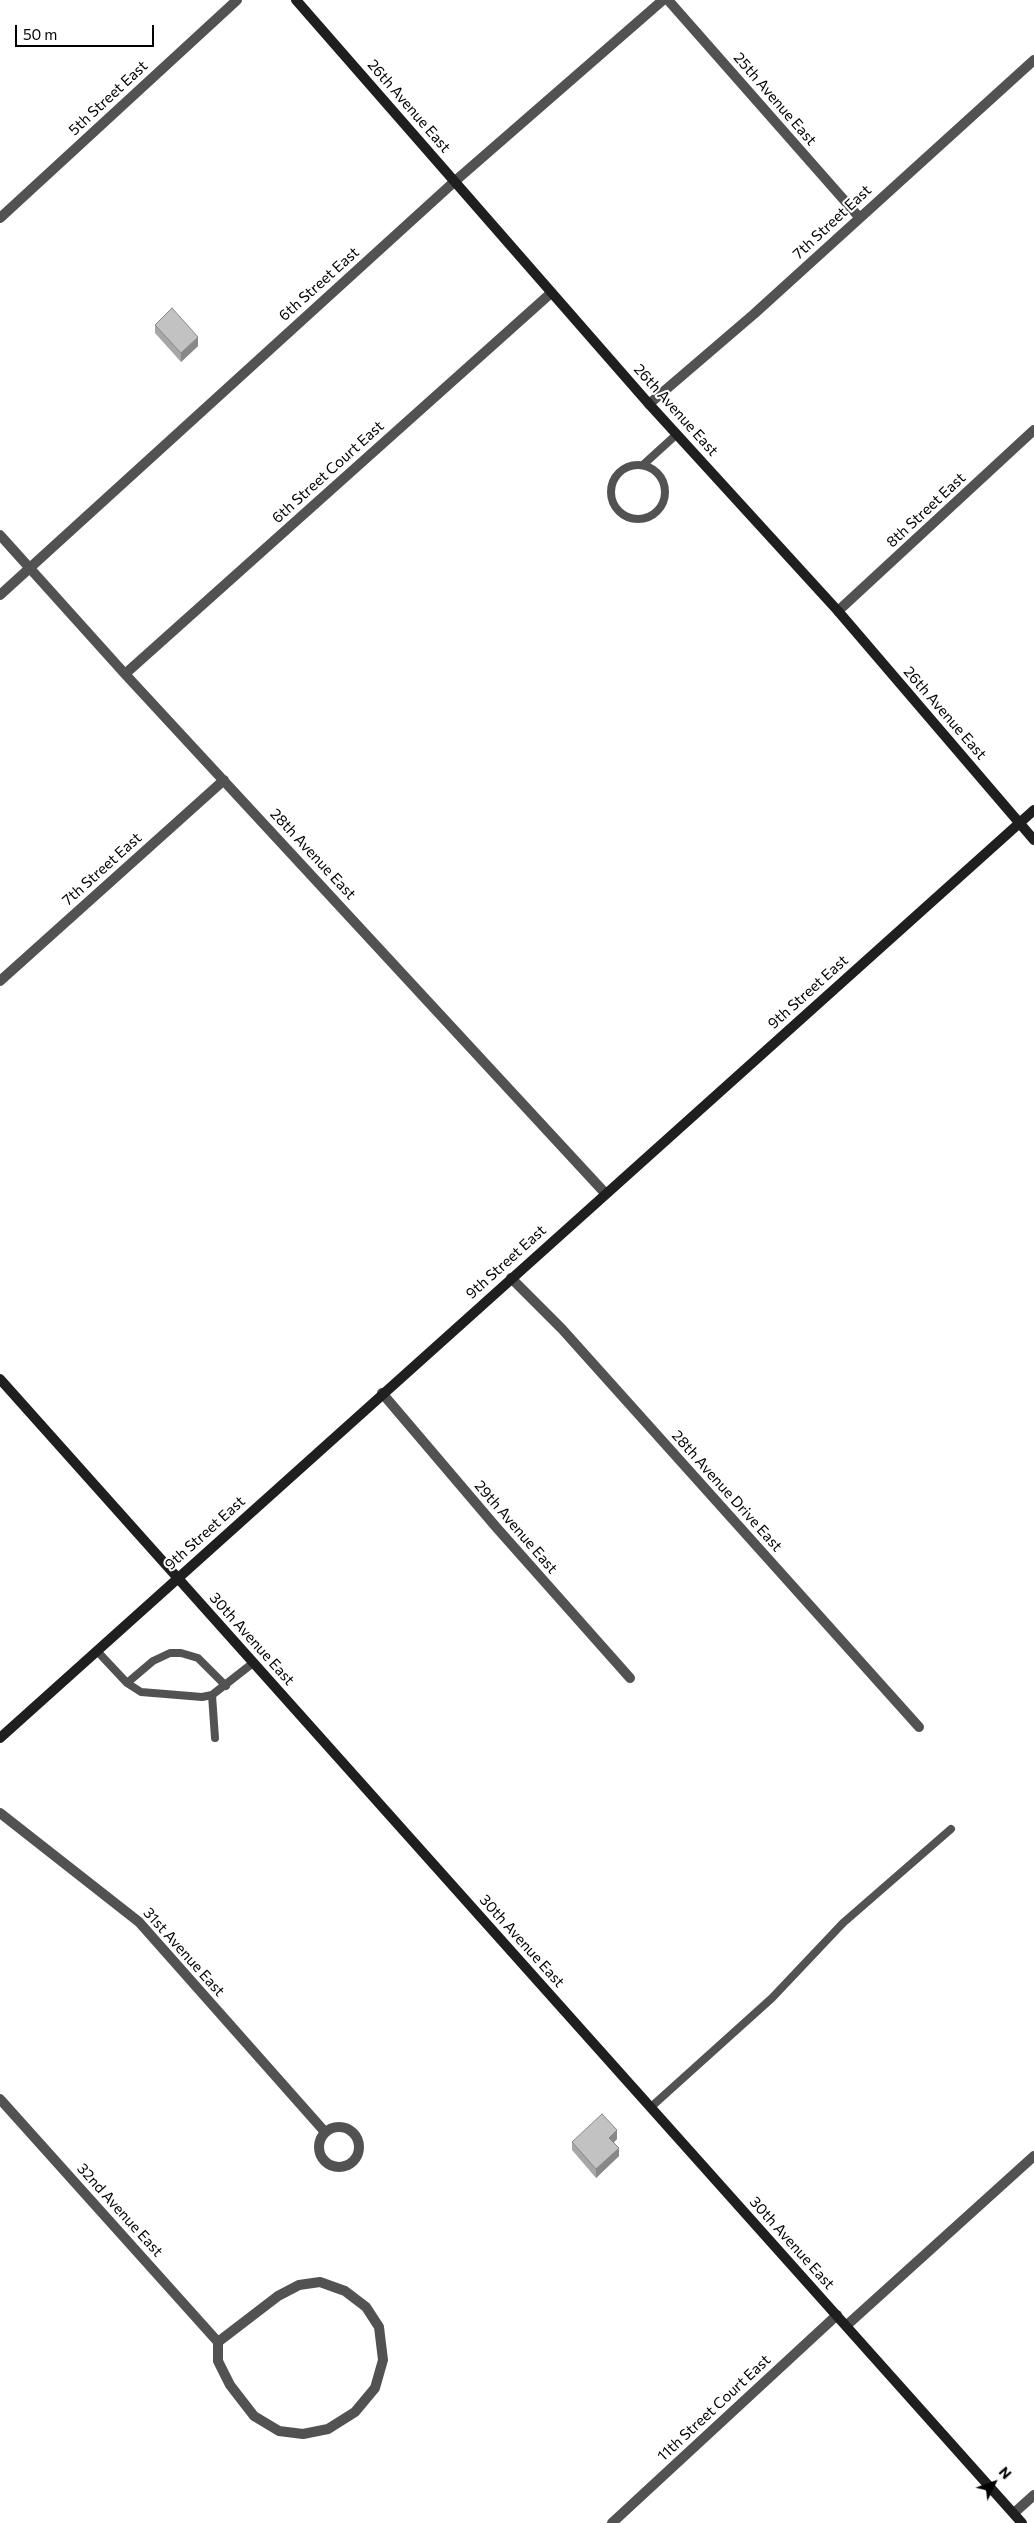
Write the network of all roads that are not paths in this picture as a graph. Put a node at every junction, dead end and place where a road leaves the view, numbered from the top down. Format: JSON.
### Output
{"nodes":[{"id":1,"x":237,"y":0,"type":"edge"},
{"id":2,"x":296,"y":0,"type":"edge"},
{"id":3,"x":663,"y":0,"type":"edge"},
{"id":4,"x":668,"y":0,"type":"edge"},
{"id":5,"x":1034,"y":60,"type":"edge"},
{"id":6,"x":454,"y":182,"type":"junction"},
{"id":7,"x":859,"y":217,"type":"junction"},
{"id":8,"x":0,"y":218,"type":"edge"},
{"id":9,"x":551,"y":292,"type":"junction"},
{"id":10,"x":649,"y":404,"type":"junction"},
{"id":11,"x":1034,"y":430,"type":"edge"},
{"id":12,"x":677,"y":434,"type":"junction"},
{"id":13,"x":644,"y":464,"type":"junction"},
{"id":14,"x":0,"y":534,"type":"edge"},
{"id":15,"x":30,"y":568,"type":"junction"},
{"id":16,"x":0,"y":595,"type":"edge"},
{"id":17,"x":838,"y":611,"type":"junction"},
{"id":18,"x":125,"y":674,"type":"junction"},
{"id":19,"x":224,"y":780,"type":"junction"},
{"id":20,"x":1034,"y":810,"type":"edge"},
{"id":21,"x":1019,"y":824,"type":"junction"},
{"id":22,"x":1034,"y":840,"type":"edge"},
{"id":23,"x":0,"y":981,"type":"edge"},
{"id":24,"x":605,"y":1193,"type":"junction"},
{"id":25,"x":511,"y":1278,"type":"junction"},
{"id":26,"x":0,"y":1379,"type":"edge"},
{"id":27,"x":382,"y":1393,"type":"junction"},
{"id":28,"x":178,"y":1579,"type":"junction"},
{"id":29,"x":97,"y":1651,"type":"junction"},
{"id":30,"x":252,"y":1663,"type":"junction"},
{"id":31,"x":630,"y":1678,"type":"dead end"},
{"id":32,"x":127,"y":1683,"type":"junction"},
{"id":33,"x":226,"y":1686,"type":"junction"},
{"id":34,"x":212,"y":1695,"type":"junction"},
{"id":35,"x":919,"y":1727,"type":"dead end"},
{"id":36,"x":0,"y":1738,"type":"edge"},
{"id":37,"x":215,"y":1738,"type":"dead end"},
{"id":38,"x":0,"y":1813,"type":"edge"},
{"id":39,"x":951,"y":1829,"type":"dead end"},
{"id":40,"x":0,"y":2098,"type":"edge"},
{"id":41,"x":651,"y":2107,"type":"junction"},
{"id":42,"x":326,"y":2132,"type":"junction"},
{"id":43,"x":1034,"y":2156,"type":"edge"},
{"id":44,"x":837,"y":2315,"type":"junction"},
{"id":45,"x":847,"y":2325,"type":"junction"},
{"id":46,"x":218,"y":2342,"type":"junction"},
{"id":47,"x":1034,"y":2495,"type":"edge"},
{"id":48,"x":1014,"y":2514,"type":"junction"},
{"id":49,"x":612,"y":2523,"type":"edge"},
{"id":50,"x":1022,"y":2523,"type":"edge"}],
"edges":[{"from":1,"to":8,"type":"street","name":"5th Street East"},
{"from":2,"to":6,"type":"street","name":"26th Avenue East"},
{"from":3,"to":6,"type":"street","name":"6th Street East"},
{"from":4,"to":7,"type":"street","name":"25th Avenue East"},
{"from":5,"to":7,"type":"street","name":"7th Street East"},
{"from":6,"to":9,"type":"street","name":"26th Avenue East"},
{"from":6,"to":15,"type":"street","name":"6th Street East"},
{"from":7,"to":10,"type":"street","name":"7th Street East"},
{"from":9,"to":10,"type":"street","name":"26th Avenue East"},
{"from":9,"to":18,"type":"street","name":"6th Street Court East"},
{"from":10,"to":12,"type":"street","name":"26th Avenue East"},
{"from":11,"to":17,"type":"street","name":"8th Street East"},
{"from":12,"to":13,"type":"lane"},
{"from":12,"to":17,"type":"street","name":"26th Avenue East"},
{"from":13,"to":13,"type":"lane"},
{"from":14,"to":15,"type":"street","name":"28th Avenue East"},
{"from":15,"to":16,"type":"street","name":"6th Street East"},
{"from":15,"to":18,"type":"street","name":"28th Avenue East"},
{"from":17,"to":21,"type":"street","name":"26th Avenue East"},
{"from":18,"to":19,"type":"street","name":"28th Avenue East"},
{"from":19,"to":23,"type":"street","name":"7th Street East"},
{"from":19,"to":24,"type":"street","name":"28th Avenue East"},
{"from":20,"to":21,"type":"street","name":"9th Street East"},
{"from":21,"to":22,"type":"street","name":"26th Avenue East"},
{"from":21,"to":24,"type":"street","name":"9th Street East"},
{"from":24,"to":25,"type":"street","name":"9th Street East"},
{"from":25,"to":27,"type":"street","name":"9th Street East"},
{"from":25,"to":35,"type":"street","name":"28th Avenue Drive East"},
{"from":26,"to":28,"type":"street","name":"30th Avenue East"},
{"from":27,"to":28,"type":"street","name":"9th Street East"},
{"from":27,"to":31,"type":"street","name":"29th Avenue East"},
{"from":28,"to":29,"type":"street","name":"9th Street East"},
{"from":28,"to":30,"type":"street","name":"30th Avenue East"},
{"from":29,"to":32,"type":"lane"},
{"from":29,"to":36,"type":"street","name":"9th Street East"},
{"from":30,"to":33,"type":"lane"},
{"from":30,"to":41,"type":"street","name":"30th Avenue East"},
{"from":32,"to":33,"type":"lane"},
{"from":32,"to":34,"type":"lane"},
{"from":33,"to":34,"type":"lane"},
{"from":34,"to":37,"type":"lane"},
{"from":38,"to":42,"type":"street","name":"31st Avenue East"},
{"from":39,"to":41,"type":"lane"},
{"from":40,"to":46,"type":"street","name":"32nd Avenue East"},
{"from":41,"to":44,"type":"street","name":"30th Avenue East"},
{"from":42,"to":42,"type":"street"},
{"from":43,"to":45,"type":"street"},
{"from":44,"to":45,"type":"street","name":"30th Avenue East"},
{"from":44,"to":49,"type":"street","name":"11th Street Court East"},
{"from":45,"to":48,"type":"street","name":"30th Avenue East"},
{"from":46,"to":46,"type":"street"},
{"from":47,"to":48,"type":"street"},
{"from":48,"to":50,"type":"street","name":"30th Avenue East"}]}
